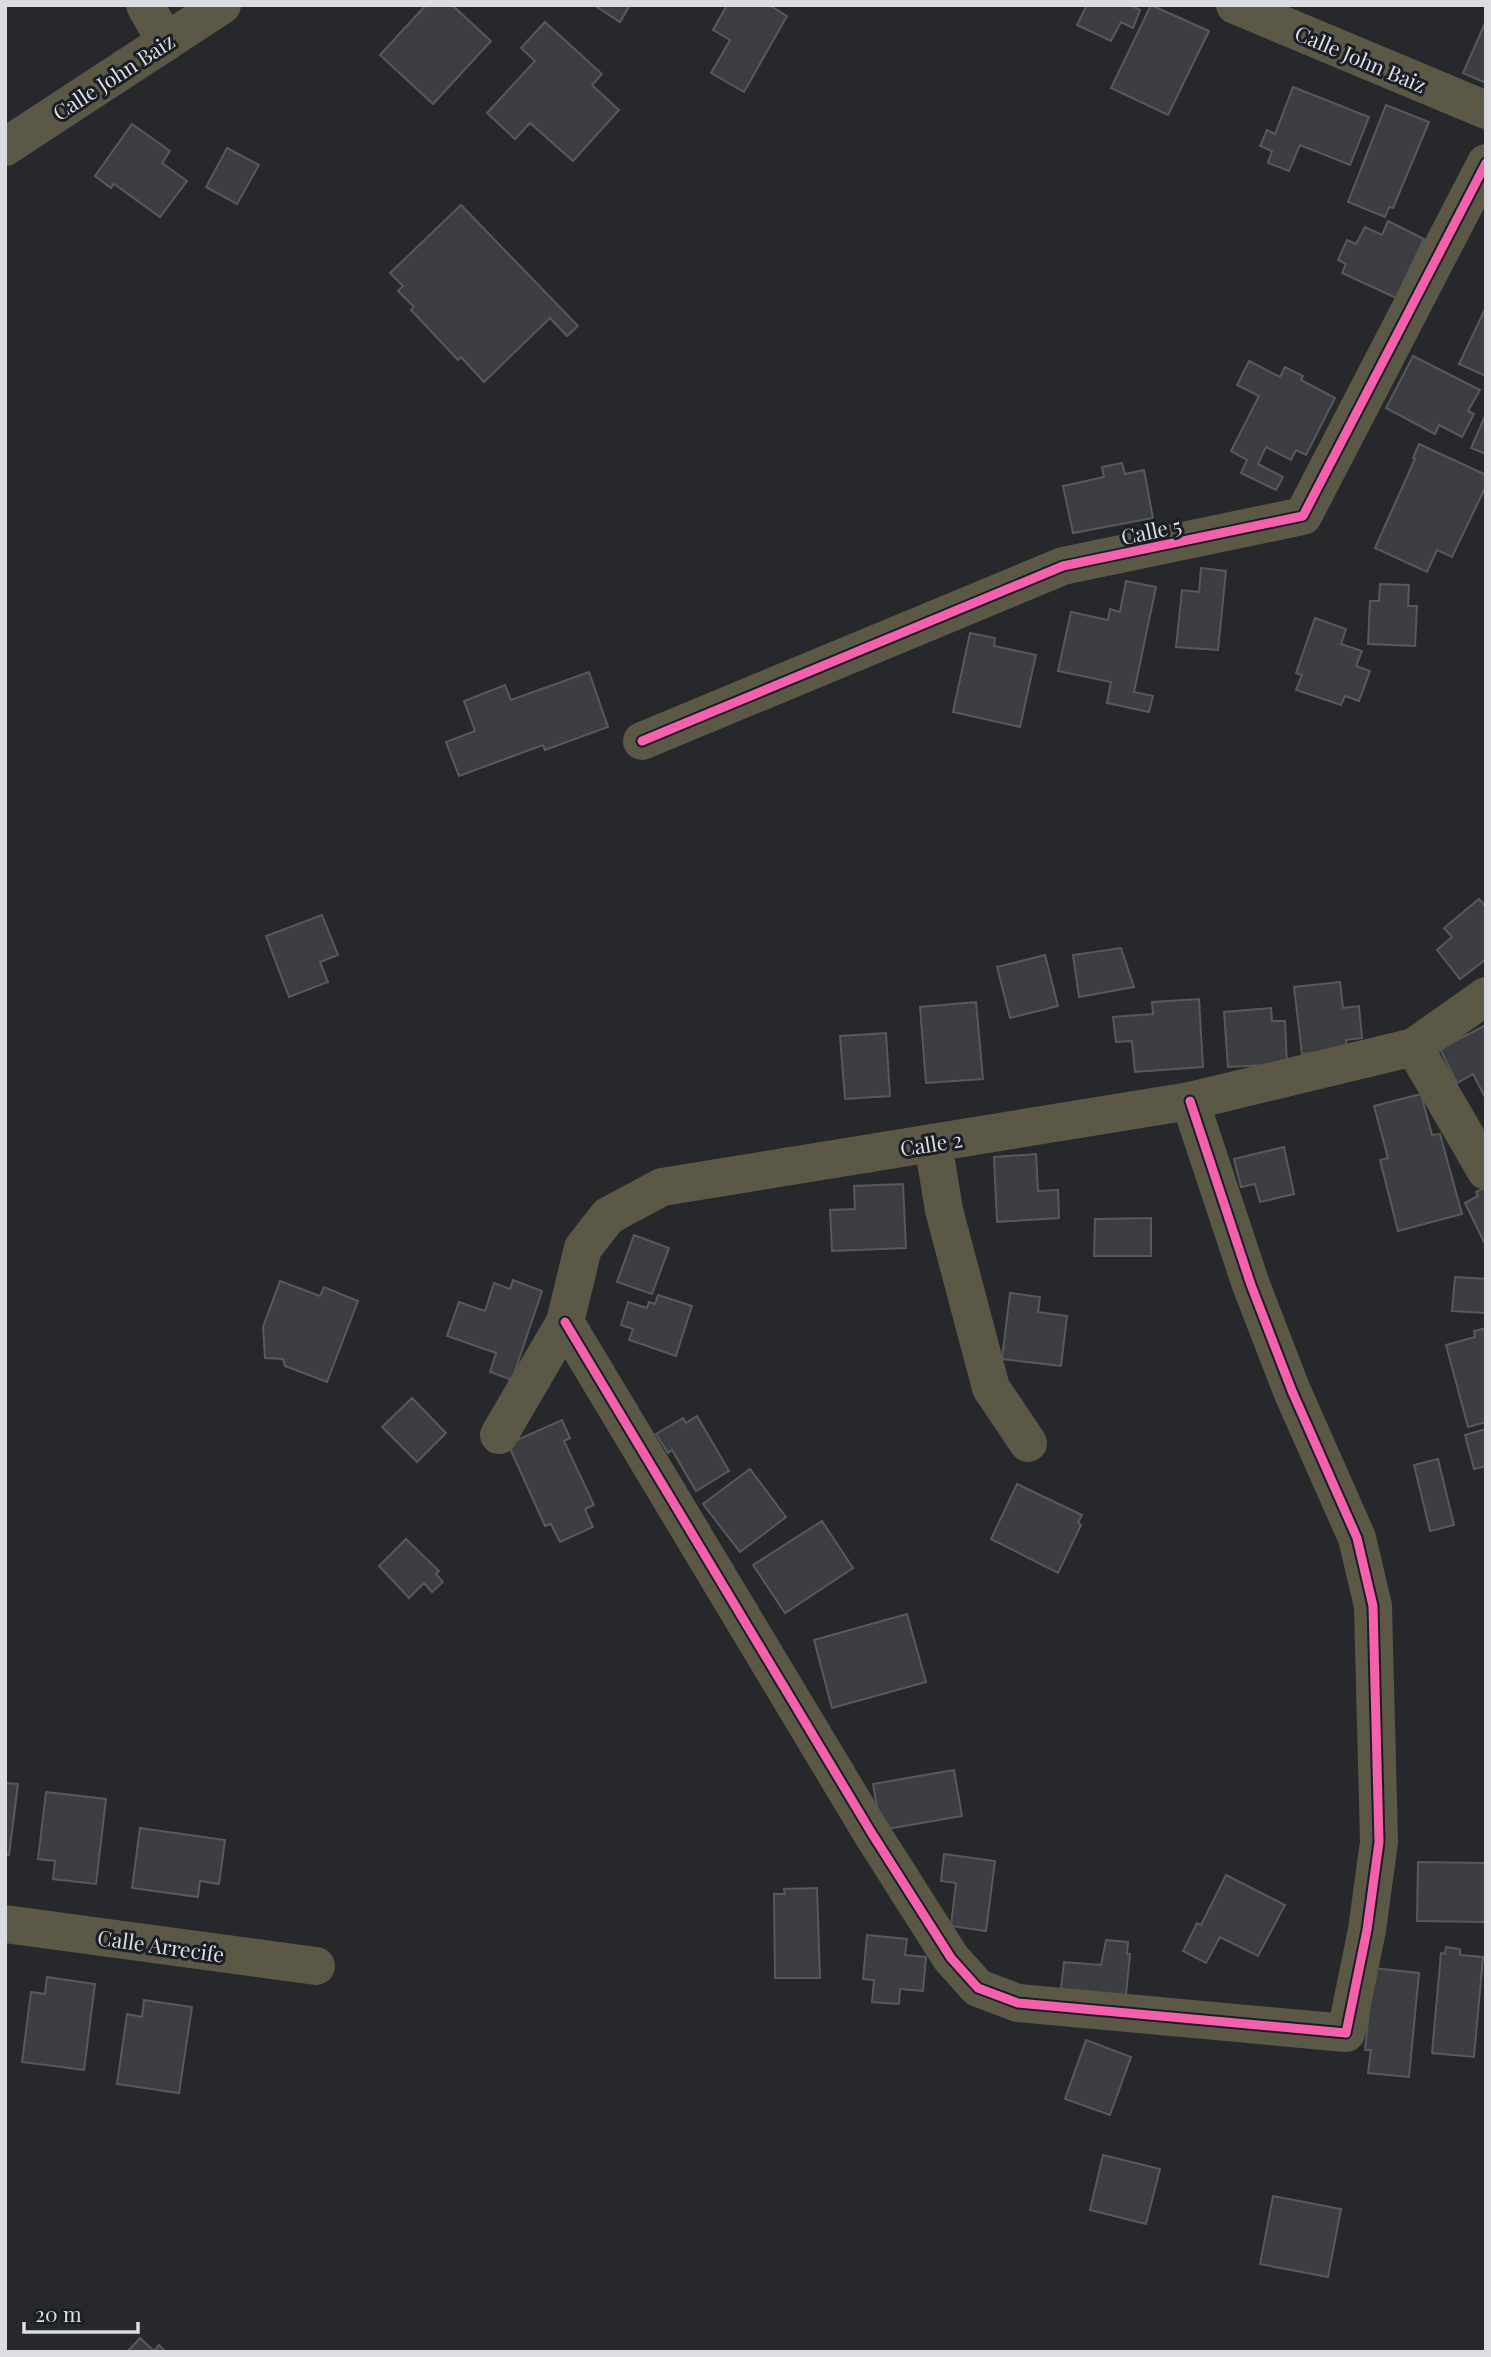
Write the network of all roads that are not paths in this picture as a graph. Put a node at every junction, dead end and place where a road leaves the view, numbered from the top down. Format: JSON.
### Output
{"nodes":[{"id":1,"x":145,"y":5,"type":"edge"},
{"id":2,"x":222,"y":5,"type":"edge"},
{"id":3,"x":1236,"y":5,"type":"edge"},
{"id":4,"x":166,"y":42,"type":"junction"},
{"id":5,"x":1486,"y":110,"type":"edge"},
{"id":6,"x":5,"y":147,"type":"edge"},
{"id":7,"x":1486,"y":163,"type":"edge"},
{"id":8,"x":642,"y":741,"type":"dead end"},
{"id":9,"x":1486,"y":996,"type":"edge"},
{"id":10,"x":1414,"y":1047,"type":"junction"},
{"id":11,"x":1190,"y":1101,"type":"junction"},
{"id":12,"x":933,"y":1143,"type":"junction"},
{"id":13,"x":1486,"y":1171,"type":"edge"},
{"id":14,"x":565,"y":1322,"type":"junction"},
{"id":15,"x":499,"y":1435,"type":"dead end"},
{"id":16,"x":1028,"y":1443,"type":"dead end"},
{"id":17,"x":5,"y":1924,"type":"edge"},
{"id":18,"x":316,"y":1965,"type":"dead end"}],
"edges":[{"from":1,"to":4,"type":"street"},
{"from":2,"to":4,"type":"street","name":"Calle John Baiz"},
{"from":3,"to":5,"type":"street","name":"Calle John Baiz"},
{"from":4,"to":6,"type":"street","name":"Calle John Baiz"},
{"from":7,"to":8,"type":"street","name":"Calle 5"},
{"from":9,"to":10,"type":"street","name":"Calle 2"},
{"from":10,"to":11,"type":"street","name":"Calle 2"},
{"from":10,"to":13,"type":"street"},
{"from":11,"to":12,"type":"street","name":"Calle 2"},
{"from":11,"to":14,"type":"street"},
{"from":12,"to":14,"type":"street","name":"Calle 2"},
{"from":12,"to":16,"type":"street"},
{"from":14,"to":15,"type":"street","name":"Calle 2"},
{"from":17,"to":18,"type":"street","name":"Calle Arrecife"}]}
